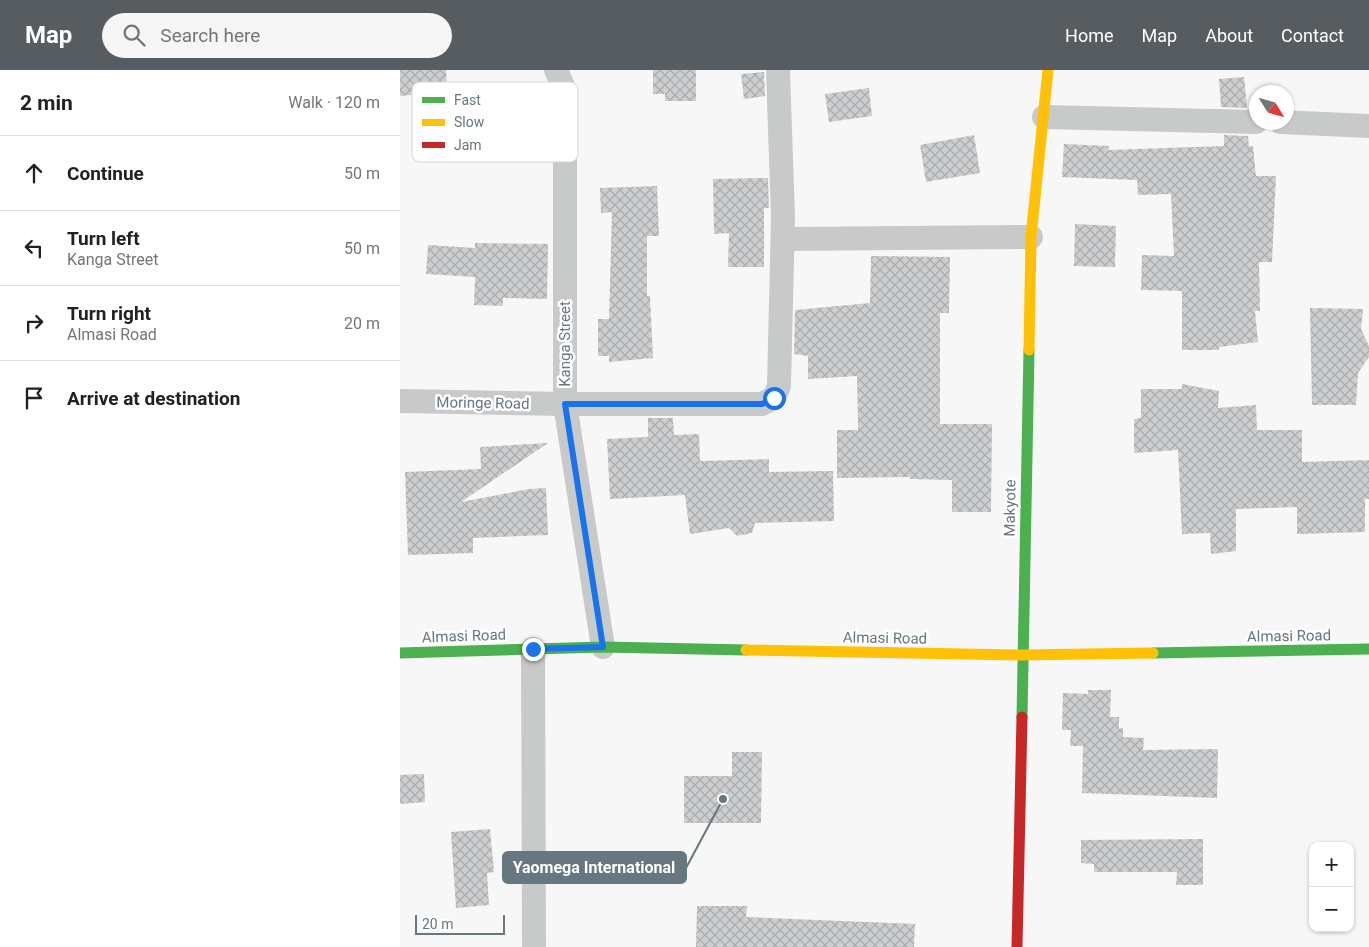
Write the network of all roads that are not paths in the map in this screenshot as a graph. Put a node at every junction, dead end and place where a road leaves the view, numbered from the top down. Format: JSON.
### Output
{"nodes":[{"id":1,"x":556,"y":70,"type":"edge"},
{"id":2,"x":778,"y":70,"type":"edge"},
{"id":3,"x":1048,"y":70,"type":"edge"},
{"id":4,"x":561,"y":82,"type":"edge"},
{"id":5,"x":1044,"y":117,"type":"junction"},
{"id":6,"x":1249,"y":122,"type":"edge"},
{"id":7,"x":1294,"y":123,"type":"edge"},
{"id":8,"x":1369,"y":126,"type":"edge"},
{"id":9,"x":565,"y":162,"type":"edge"},
{"id":10,"x":1031,"y":237,"type":"junction"},
{"id":11,"x":783,"y":239,"type":"junction"},
{"id":12,"x":400,"y":401,"type":"edge"},
{"id":13,"x":565,"y":404,"type":"junction"},
{"id":14,"x":603,"y":647,"type":"junction"},
{"id":15,"x":533,"y":649,"type":"junction"},
{"id":16,"x":1369,"y":649,"type":"edge"},
{"id":17,"x":400,"y":653,"type":"edge"},
{"id":18,"x":1021,"y":655,"type":"junction"},
{"id":19,"x":534,"y":947,"type":"edge"},
{"id":20,"x":1017,"y":947,"type":"edge"}],
"edges":[{"from":1,"to":4,"type":"street","name":"Kanga Street"},
{"from":2,"to":11,"type":"street","name":"Moringe Road"},
{"from":3,"to":5,"type":"street","name":"Makyote"},
{"from":5,"to":6,"type":"street"},
{"from":5,"to":10,"type":"street","name":"Makyote"},
{"from":7,"to":8,"type":"street"},
{"from":9,"to":13,"type":"street","name":"Kanga Street"},
{"from":10,"to":11,"type":"street"},
{"from":10,"to":18,"type":"street","name":"Makyote"},
{"from":11,"to":13,"type":"street","name":"Moringe Road"},
{"from":12,"to":13,"type":"street","name":"Moringe Road"},
{"from":13,"to":14,"type":"street","name":"Kanga Street"},
{"from":14,"to":15,"type":"street","name":"Almasi Road"},
{"from":14,"to":18,"type":"street","name":"Almasi Road"},
{"from":15,"to":17,"type":"street","name":"Almasi Road"},
{"from":15,"to":19,"type":"street"},
{"from":16,"to":18,"type":"street","name":"Almasi Road"},
{"from":18,"to":20,"type":"street","name":"Makyote"}]}
